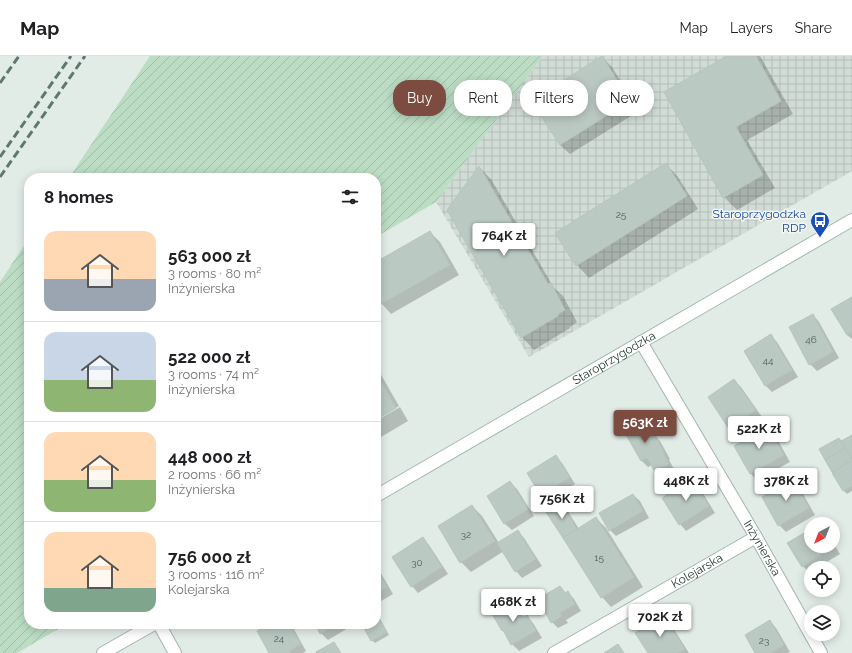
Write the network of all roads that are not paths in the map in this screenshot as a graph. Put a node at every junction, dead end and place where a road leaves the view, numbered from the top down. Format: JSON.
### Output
{"nodes":[{"id":1,"x":852,"y":220,"type":"edge"},
{"id":2,"x":641,"y":342,"type":"junction"},
{"id":3,"x":381,"y":493,"type":"edge"},
{"id":4,"x":756,"y":537,"type":"junction"},
{"id":5,"x":145,"y":629,"type":"edge"},
{"id":6,"x":162,"y":629,"type":"edge"},
{"id":7,"x":103,"y":653,"type":"edge"},
{"id":8,"x":175,"y":653,"type":"edge"},
{"id":9,"x":554,"y":653,"type":"edge"},
{"id":10,"x":820,"y":653,"type":"edge"}],
"edges":[{"from":1,"to":2,"type":"street","name":"Staroprzygodzka"},
{"from":2,"to":3,"type":"street","name":"Staroprzygodzka"},
{"from":2,"to":4,"type":"street","name":"Inżynierska"},
{"from":4,"to":9,"type":"street","name":"Kolejarska"},
{"from":4,"to":10,"type":"street","name":"Inżynierska"},
{"from":5,"to":7,"type":"street"},
{"from":6,"to":8,"type":"street"}]}
